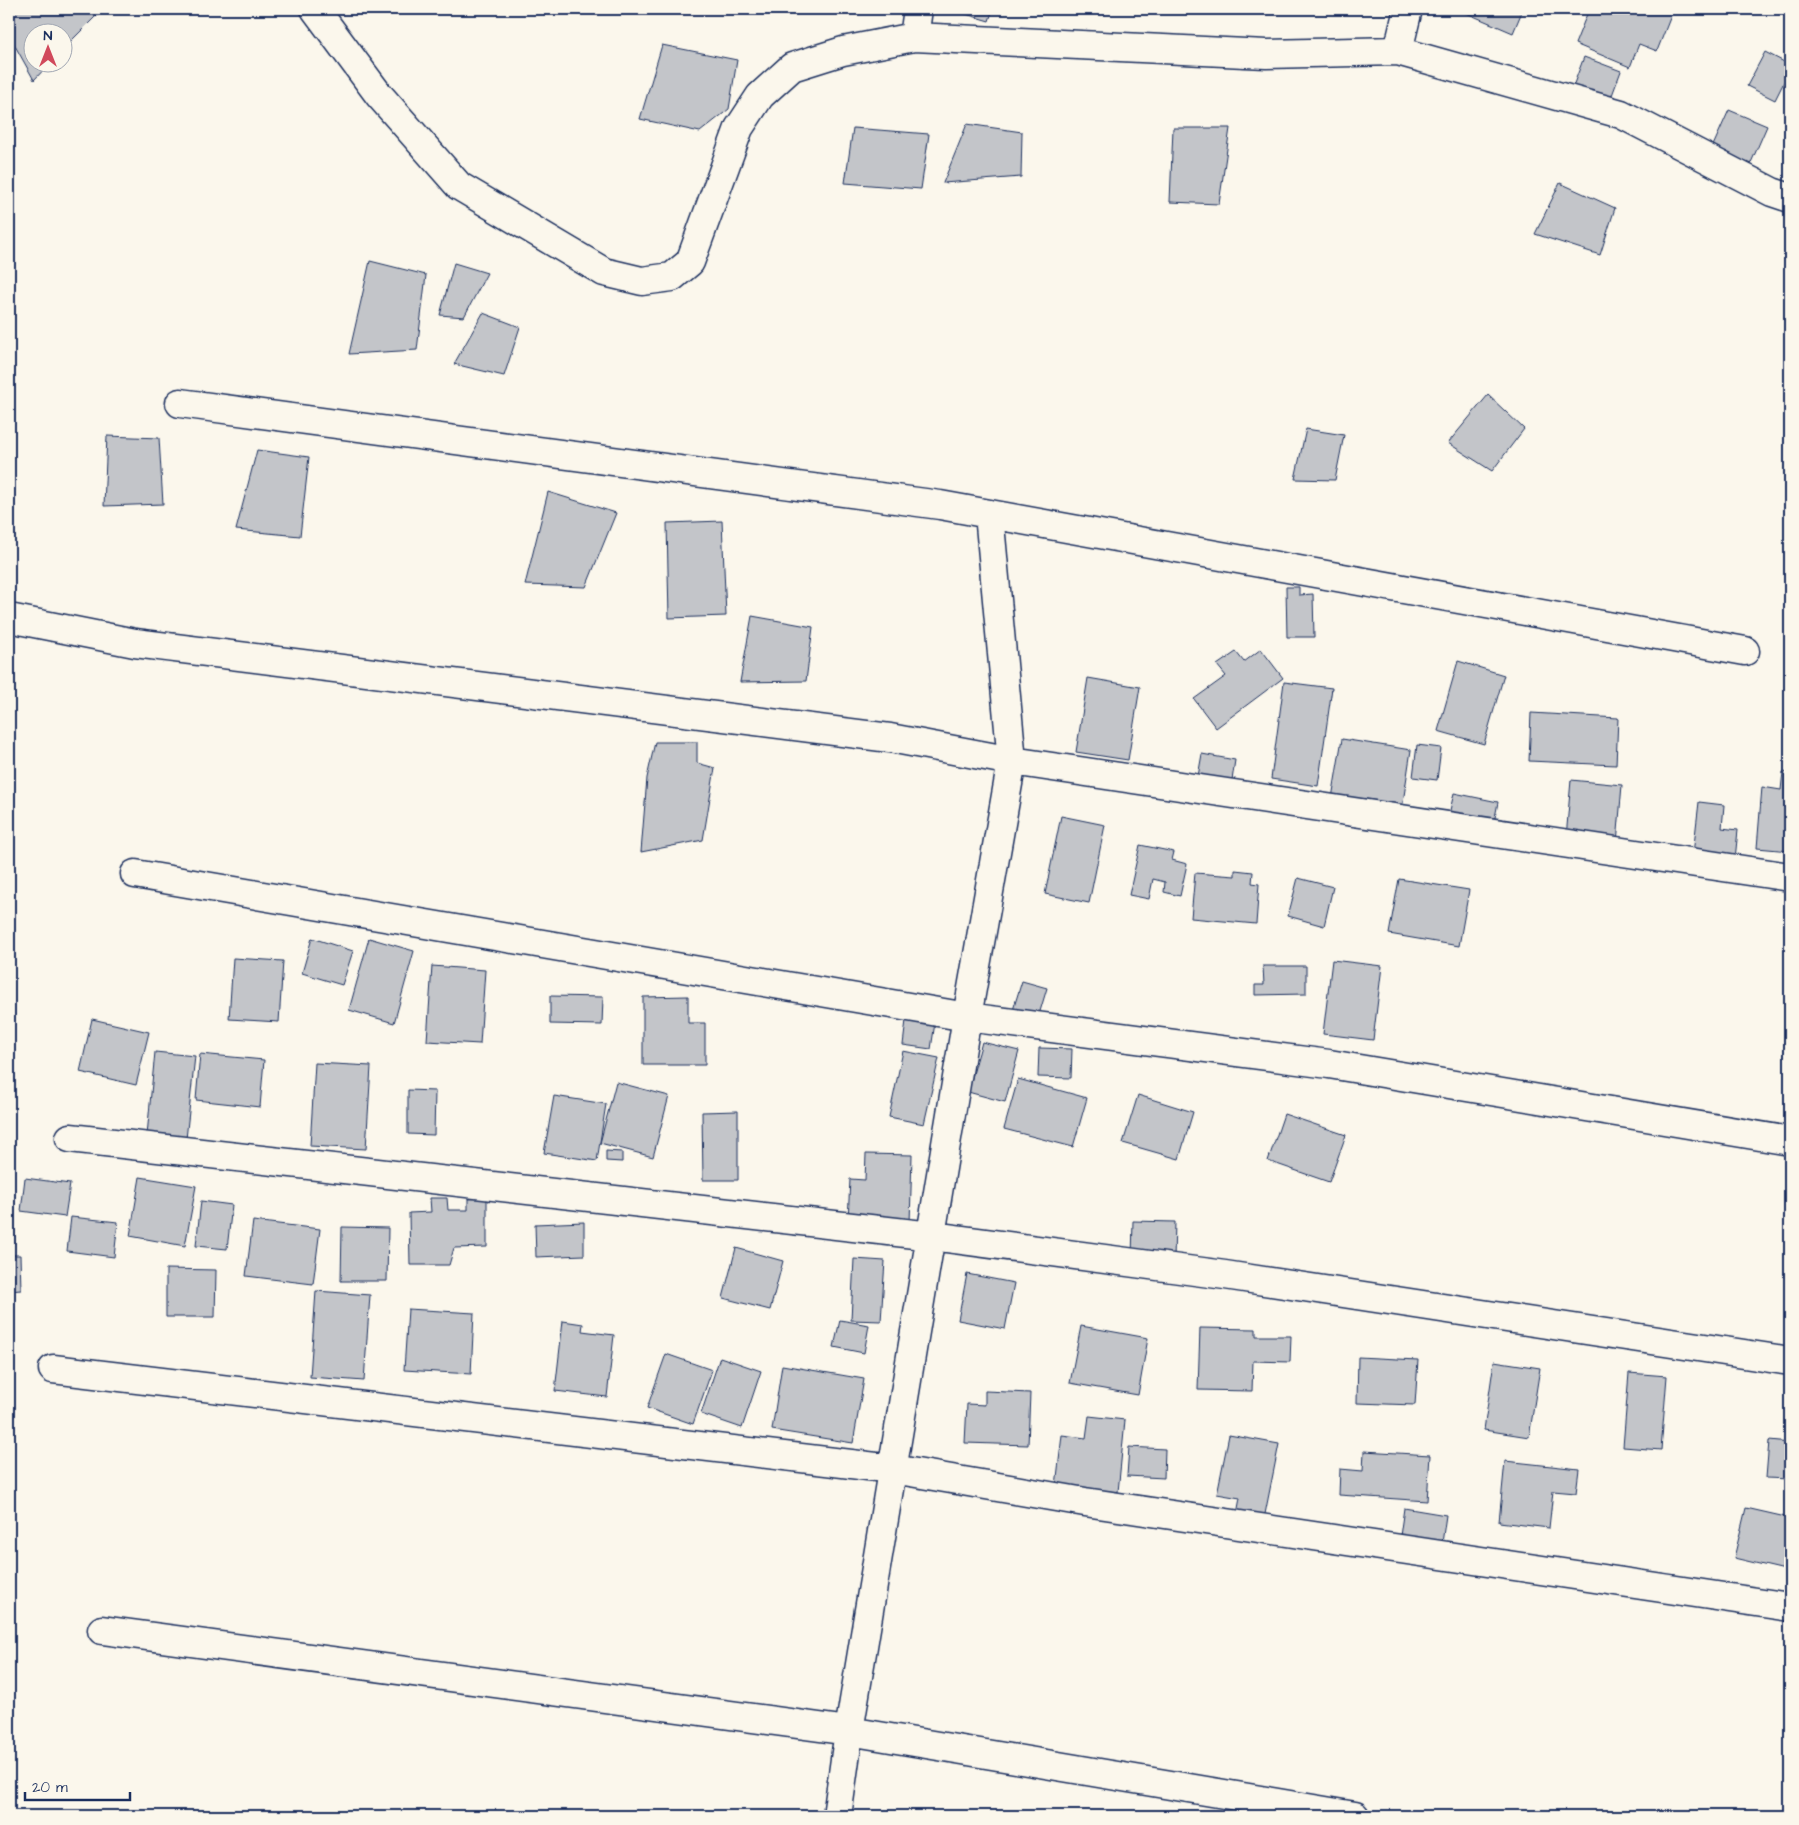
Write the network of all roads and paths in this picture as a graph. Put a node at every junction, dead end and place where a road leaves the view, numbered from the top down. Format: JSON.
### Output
{"nodes":[{"id":1,"x":315,"y":9,"type":"edge"},
{"id":2,"x":918,"y":9,"type":"edge"},
{"id":3,"x":1408,"y":9,"type":"edge"},
{"id":4,"x":914,"y":37,"type":"junction"},
{"id":5,"x":1398,"y":51,"type":"junction"},
{"id":6,"x":1790,"y":198,"type":"edge"},
{"id":7,"x":180,"y":404,"type":"dead end"},
{"id":8,"x":989,"y":514,"type":"junction"},
{"id":9,"x":9,"y":618,"type":"edge"},
{"id":10,"x":1745,"y":651,"type":"dead end"},
{"id":11,"x":1012,"y":762,"type":"junction"},
{"id":12,"x":135,"y":874,"type":"dead end"},
{"id":13,"x":1790,"y":878,"type":"edge"},
{"id":14,"x":968,"y":1016,"type":"junction"},
{"id":15,"x":70,"y":1138,"type":"dead end"},
{"id":16,"x":1790,"y":1142,"type":"edge"},
{"id":17,"x":932,"y":1236,"type":"junction"},
{"id":18,"x":1790,"y":1361,"type":"edge"},
{"id":19,"x":53,"y":1369,"type":"dead end"},
{"id":20,"x":893,"y":1469,"type":"junction"},
{"id":21,"x":1790,"y":1607,"type":"edge"},
{"id":22,"x":102,"y":1630,"type":"dead end"},
{"id":23,"x":849,"y":1731,"type":"junction"},
{"id":24,"x":837,"y":1816,"type":"edge"},
{"id":25,"x":1355,"y":1816,"type":"edge"}],
"edges":[{"from":1,"to":4,"type":"street"},
{"from":2,"to":4,"type":"street"},
{"from":3,"to":5,"type":"street"},
{"from":4,"to":5,"type":"street"},
{"from":5,"to":6,"type":"street"},
{"from":7,"to":8,"type":"street"},
{"from":8,"to":10,"type":"street"},
{"from":8,"to":11,"type":"street"},
{"from":9,"to":11,"type":"street"},
{"from":11,"to":13,"type":"street"},
{"from":11,"to":14,"type":"street"},
{"from":12,"to":14,"type":"street"},
{"from":14,"to":16,"type":"street"},
{"from":14,"to":17,"type":"street"},
{"from":15,"to":17,"type":"street"},
{"from":17,"to":18,"type":"street"},
{"from":17,"to":20,"type":"street"},
{"from":19,"to":20,"type":"street"},
{"from":20,"to":21,"type":"street"},
{"from":20,"to":23,"type":"street"},
{"from":22,"to":23,"type":"street"},
{"from":23,"to":24,"type":"street"},
{"from":23,"to":25,"type":"street"}]}
